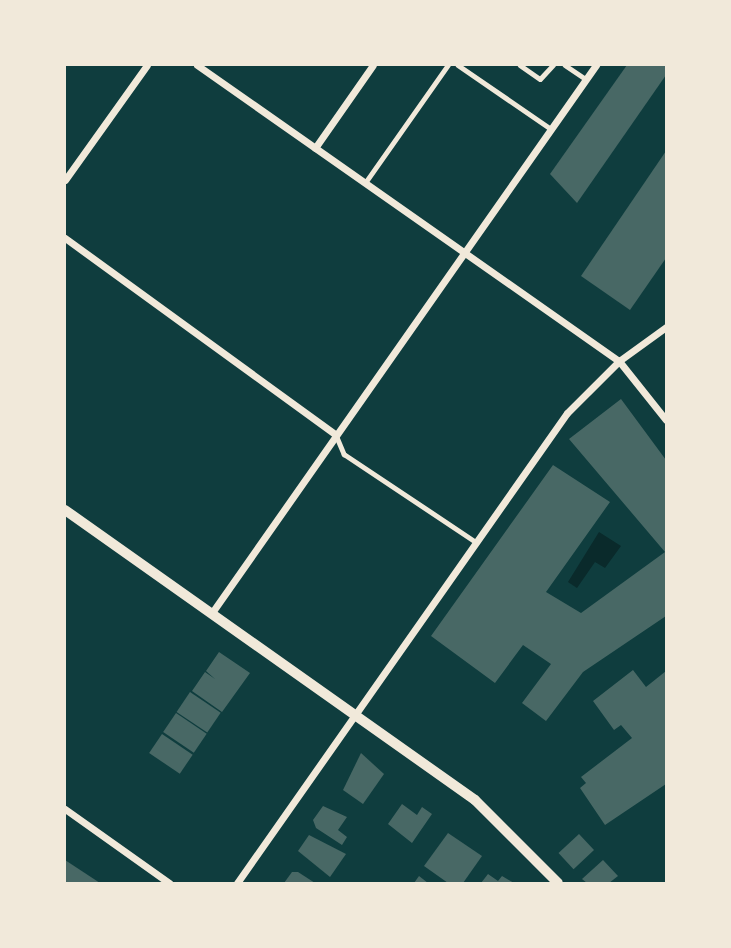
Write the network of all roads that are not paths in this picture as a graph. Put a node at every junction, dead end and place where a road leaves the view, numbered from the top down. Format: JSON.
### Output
{"nodes":[{"id":1,"x":147,"y":65,"type":"edge"},
{"id":2,"x":197,"y":65,"type":"edge"},
{"id":3,"x":373,"y":65,"type":"edge"},
{"id":4,"x":449,"y":65,"type":"edge"},
{"id":5,"x":458,"y":65,"type":"edge"},
{"id":6,"x":520,"y":65,"type":"edge"},
{"id":7,"x":553,"y":65,"type":"edge"},
{"id":8,"x":565,"y":65,"type":"edge"},
{"id":9,"x":596,"y":65,"type":"edge"},
{"id":10,"x":586,"y":79,"type":"junction"},
{"id":11,"x":551,"y":129,"type":"junction"},
{"id":12,"x":315,"y":148,"type":"junction"},
{"id":13,"x":65,"y":180,"type":"edge"},
{"id":14,"x":365,"y":183,"type":"junction"},
{"id":15,"x":65,"y":238,"type":"edge"},
{"id":16,"x":464,"y":252,"type":"junction"},
{"id":17,"x":666,"y":327,"type":"edge"},
{"id":18,"x":619,"y":361,"type":"junction"},
{"id":19,"x":666,"y":420,"type":"edge"},
{"id":20,"x":336,"y":435,"type":"junction"},
{"id":21,"x":65,"y":510,"type":"edge"},
{"id":22,"x":477,"y":543,"type":"junction"},
{"id":23,"x":211,"y":614,"type":"junction"},
{"id":24,"x":354,"y":715,"type":"junction"},
{"id":25,"x":65,"y":809,"type":"edge"},
{"id":26,"x":169,"y":883,"type":"edge"},
{"id":27,"x":237,"y":883,"type":"edge"},
{"id":28,"x":558,"y":883,"type":"edge"}],
"edges":[{"from":1,"to":13,"type":"street"},
{"from":2,"to":12,"type":"street"},
{"from":3,"to":12,"type":"street"},
{"from":4,"to":14,"type":"lane"},
{"from":5,"to":11,"type":"lane"},
{"from":6,"to":7,"type":"lane"},
{"from":8,"to":10,"type":"lane"},
{"from":9,"to":10,"type":"street"},
{"from":10,"to":11,"type":"street"},
{"from":11,"to":16,"type":"street"},
{"from":12,"to":14,"type":"street"},
{"from":14,"to":16,"type":"street"},
{"from":15,"to":20,"type":"street"},
{"from":16,"to":18,"type":"street"},
{"from":16,"to":20,"type":"street"},
{"from":17,"to":18,"type":"street"},
{"from":18,"to":19,"type":"street"},
{"from":18,"to":22,"type":"street"},
{"from":20,"to":22,"type":"lane"},
{"from":20,"to":23,"type":"street"},
{"from":21,"to":23,"type":"street"},
{"from":22,"to":24,"type":"street"},
{"from":23,"to":24,"type":"street"},
{"from":24,"to":27,"type":"street"},
{"from":24,"to":28,"type":"street"},
{"from":25,"to":26,"type":"street"}]}
